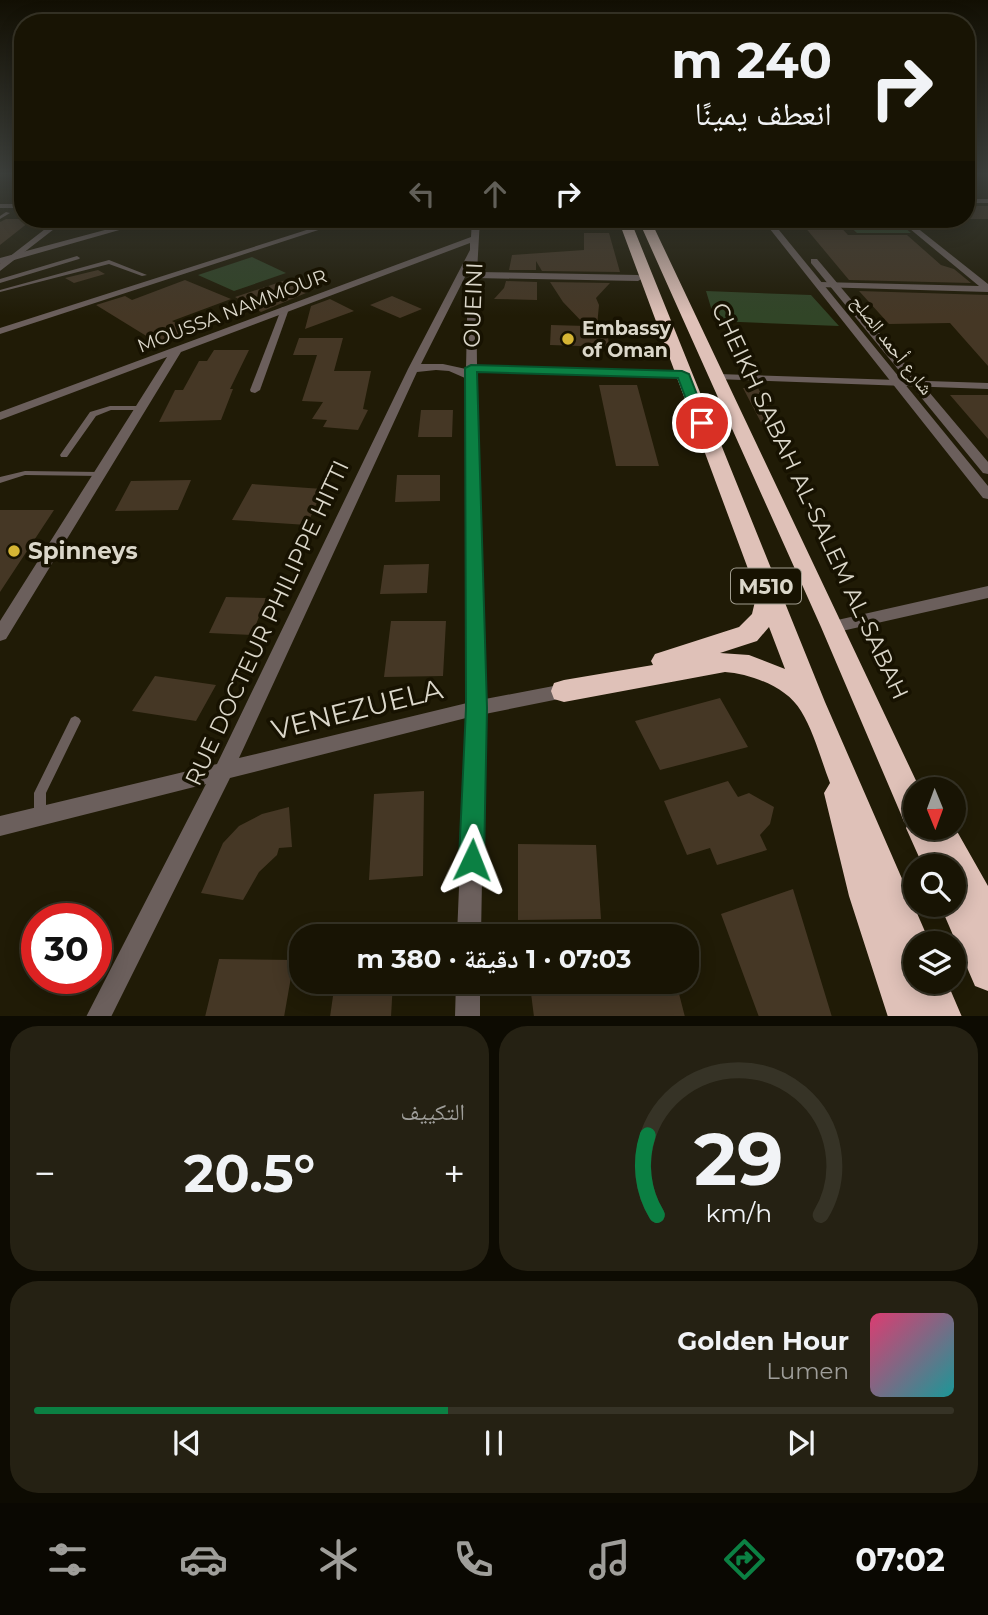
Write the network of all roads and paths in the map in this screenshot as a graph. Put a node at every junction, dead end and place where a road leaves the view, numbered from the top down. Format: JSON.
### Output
{"nodes":[{"id":1,"x":38,"y":228,"type":"edge"},
{"id":2,"x":52,"y":228,"type":"edge"},
{"id":3,"x":122,"y":228,"type":"edge"},
{"id":4,"x":297,"y":228,"type":"edge"},
{"id":5,"x":320,"y":228,"type":"edge"},
{"id":6,"x":476,"y":228,"type":"edge"},
{"id":7,"x":617,"y":228,"type":"edge"},
{"id":8,"x":627,"y":228,"type":"edge"},
{"id":9,"x":648,"y":228,"type":"edge"},
{"id":10,"x":658,"y":228,"type":"edge"},
{"id":11,"x":774,"y":228,"type":"edge"},
{"id":12,"x":786,"y":228,"type":"edge"},
{"id":13,"x":913,"y":228,"type":"edge"},
{"id":14,"x":476,"y":243,"type":"junction"},
{"id":15,"x":25,"y":249,"type":"junction"},
{"id":16,"x":40,"y":250,"type":"junction"},
{"id":17,"x":7,"y":252,"type":"edge"},
{"id":18,"x":0,"y":258,"type":"edge"},
{"id":19,"x":77,"y":258,"type":"dead end"},
{"id":20,"x":0,"y":268,"type":"edge"},
{"id":21,"x":144,"y":275,"type":"junction"},
{"id":22,"x":472,"y":275,"type":"junction"},
{"id":23,"x":638,"y":278,"type":"junction"},
{"id":24,"x":0,"y":281,"type":"edge"},
{"id":25,"x":821,"y":285,"type":"junction"},
{"id":26,"x":834,"y":285,"type":"junction"},
{"id":27,"x":988,"y":289,"type":"edge"},
{"id":28,"x":2,"y":292,"type":"dead end"},
{"id":29,"x":285,"y":309,"type":"junction"},
{"id":30,"x":0,"y":322,"type":"edge"},
{"id":31,"x":664,"y":327,"type":"junction"},
{"id":32,"x":694,"y":328,"type":"junction"},
{"id":33,"x":0,"y":331,"type":"edge"},
{"id":34,"x":176,"y":352,"type":"junction"},
{"id":35,"x":413,"y":369,"type":"junction"},
{"id":36,"x":471,"y":372,"type":"junction"},
{"id":37,"x":682,"y":374,"type":"junction"},
{"id":38,"x":718,"y":377,"type":"junction"},
{"id":39,"x":895,"y":383,"type":"junction"},
{"id":40,"x":916,"y":383,"type":"junction"},
{"id":41,"x":988,"y":386,"type":"edge"},
{"id":42,"x":255,"y":390,"type":"dead end"},
{"id":43,"x":142,"y":408,"type":"junction"},
{"id":44,"x":0,"y":416,"type":"edge"},
{"id":45,"x":64,"y":455,"type":"dead end"},
{"id":46,"x":988,"y":470,"type":"edge"},
{"id":47,"x":100,"y":474,"type":"junction"},
{"id":48,"x":0,"y":480,"type":"edge"},
{"id":49,"x":988,"y":495,"type":"edge"},
{"id":50,"x":988,"y":592,"type":"edge"},
{"id":51,"x":769,"y":593,"type":"junction"},
{"id":52,"x":833,"y":626,"type":"junction"},
{"id":53,"x":0,"y":635,"type":"edge"},
{"id":54,"x":564,"y":691,"type":"junction"},
{"id":55,"x":476,"y":708,"type":"junction"},
{"id":56,"x":817,"y":716,"type":"junction"},
{"id":57,"x":75,"y":721,"type":"dead end"},
{"id":58,"x":876,"y":725,"type":"junction"},
{"id":59,"x":223,"y":771,"type":"junction"},
{"id":60,"x":908,"y":777,"type":"edge"},
{"id":61,"x":903,"y":785,"type":"edge"},
{"id":62,"x":40,"y":816,"type":"junction"},
{"id":63,"x":0,"y":826,"type":"edge"},
{"id":64,"x":945,"y":840,"type":"edge"},
{"id":65,"x":963,"y":917,"type":"edge"},
{"id":66,"x":988,"y":920,"type":"edge"},
{"id":67,"x":469,"y":924,"type":"edge"},
{"id":68,"x":907,"y":931,"type":"edge"},
{"id":69,"x":988,"y":973,"type":"edge"},
{"id":70,"x":468,"y":994,"type":"edge"},
{"id":71,"x":934,"y":994,"type":"edge"},
{"id":72,"x":99,"y":1016,"type":"edge"},
{"id":73,"x":467,"y":1016,"type":"edge"},
{"id":74,"x":907,"y":1016,"type":"edge"},
{"id":75,"x":943,"y":1016,"type":"edge"}],
"edges":[{"from":1,"to":17,"type":"street"},
{"from":2,"to":15,"type":"street"},
{"from":3,"to":16,"type":"street"},
{"from":4,"to":21,"type":"street"},
{"from":5,"to":33,"type":"street"},
{"from":6,"to":14,"type":"street","name":"OUEINI"},
{"from":7,"to":23,"type":"highway"},
{"from":8,"to":31,"type":"highway","number":"M510"},
{"from":9,"to":32,"type":"highway","name":"CHEIKH SABAH AL-SALEM AL-SABAH","number":"M510"},
{"from":10,"to":32,"type":"highway"},
{"from":11,"to":25,"type":"street","name":"شارع أحمد الصلح"},
{"from":12,"to":26,"type":"street","name":"شارع أحمد الصلح"},
{"from":13,"to":27,"type":"street"},
{"from":14,"to":22,"type":"street","name":"OUEINI"},
{"from":14,"to":29,"type":"street","name":"MOUSSA NAMMOUR"},
{"from":14,"to":35,"type":"street","name":"RUE DOCTEUR PHILIPPE HITTI"},
{"from":15,"to":16,"type":"street"},
{"from":15,"to":17,"type":"street"},
{"from":16,"to":17,"type":"street"},
{"from":17,"to":18,"type":"street"},
{"from":17,"to":20,"type":"street"},
{"from":19,"to":24,"type":"lane"},
{"from":21,"to":28,"type":"lane"},
{"from":21,"to":30,"type":"street"},
{"from":22,"to":23,"type":"street"},
{"from":22,"to":36,"type":"street","name":"OUEINI"},
{"from":23,"to":31,"type":"highway"},
{"from":25,"to":26,"type":"street"},
{"from":25,"to":39,"type":"street","name":"شارع أحمد الصلح"},
{"from":26,"to":27,"type":"street"},
{"from":26,"to":40,"type":"street","name":"شارع أحمد الصلح"},
{"from":29,"to":34,"type":"street","name":"MOUSSA NAMMOUR"},
{"from":29,"to":42,"type":"street"},
{"from":31,"to":37,"type":"highway","number":"M510"},
{"from":32,"to":38,"type":"highway","name":"CHEIKH SABAH AL-SALEM AL-SABAH","number":"M510"},
{"from":34,"to":43,"type":"street"},
{"from":34,"to":44,"type":"street","name":"MOUSSA NAMMOUR"},
{"from":35,"to":36,"type":"street"},
{"from":35,"to":59,"type":"street","name":"RUE DOCTEUR PHILIPPE HITTI"},
{"from":36,"to":37,"type":"street"},
{"from":36,"to":55,"type":"street","name":"OUEINI"},
{"from":37,"to":51,"type":"highway","number":"M510"},
{"from":38,"to":39,"type":"street"},
{"from":38,"to":52,"type":"highway","name":"CHEIKH SABAH AL-SALEM AL-SABAH","number":"M510"},
{"from":39,"to":40,"type":"street"},
{"from":39,"to":49,"type":"street","name":"شارع أحمد الصلح"},
{"from":40,"to":41,"type":"street"},
{"from":40,"to":46,"type":"street","name":"شارع أحمد الصلح"},
{"from":43,"to":45,"type":"lane"},
{"from":43,"to":47,"type":"street"},
{"from":47,"to":48,"type":"lane"},
{"from":47,"to":53,"type":"street"},
{"from":50,"to":52,"type":"street"},
{"from":51,"to":54,"type":"highway"},
{"from":51,"to":56,"type":"highway","number":"M510"},
{"from":52,"to":58,"type":"highway","name":"CHEIKH SABAH AL-SALEM AL-SABAH","number":"M510"},
{"from":54,"to":55,"type":"street","name":"VENEZUELA"},
{"from":54,"to":56,"type":"highway"},
{"from":55,"to":59,"type":"street","name":"VENEZUELA"},
{"from":55,"to":67,"type":"street","name":"OUEINI"},
{"from":56,"to":68,"type":"highway","number":"M510"},
{"from":56,"to":74,"type":"highway"},
{"from":57,"to":62,"type":"lane"},
{"from":58,"to":60,"type":"highway"},
{"from":58,"to":61,"type":"highway","name":"CHEIKH SABAH AL-SALEM AL-SABAH","number":"M510"},
{"from":59,"to":62,"type":"street","name":"VENEZUELA"},
{"from":59,"to":72,"type":"street","name":"RUE DOCTEUR PHILIPPE HITTI"},
{"from":62,"to":63,"type":"street","name":"VENEZUELA"},
{"from":64,"to":66,"type":"highway"},
{"from":65,"to":69,"type":"highway"},
{"from":70,"to":73,"type":"street"},
{"from":71,"to":75,"type":"highway"}]}
